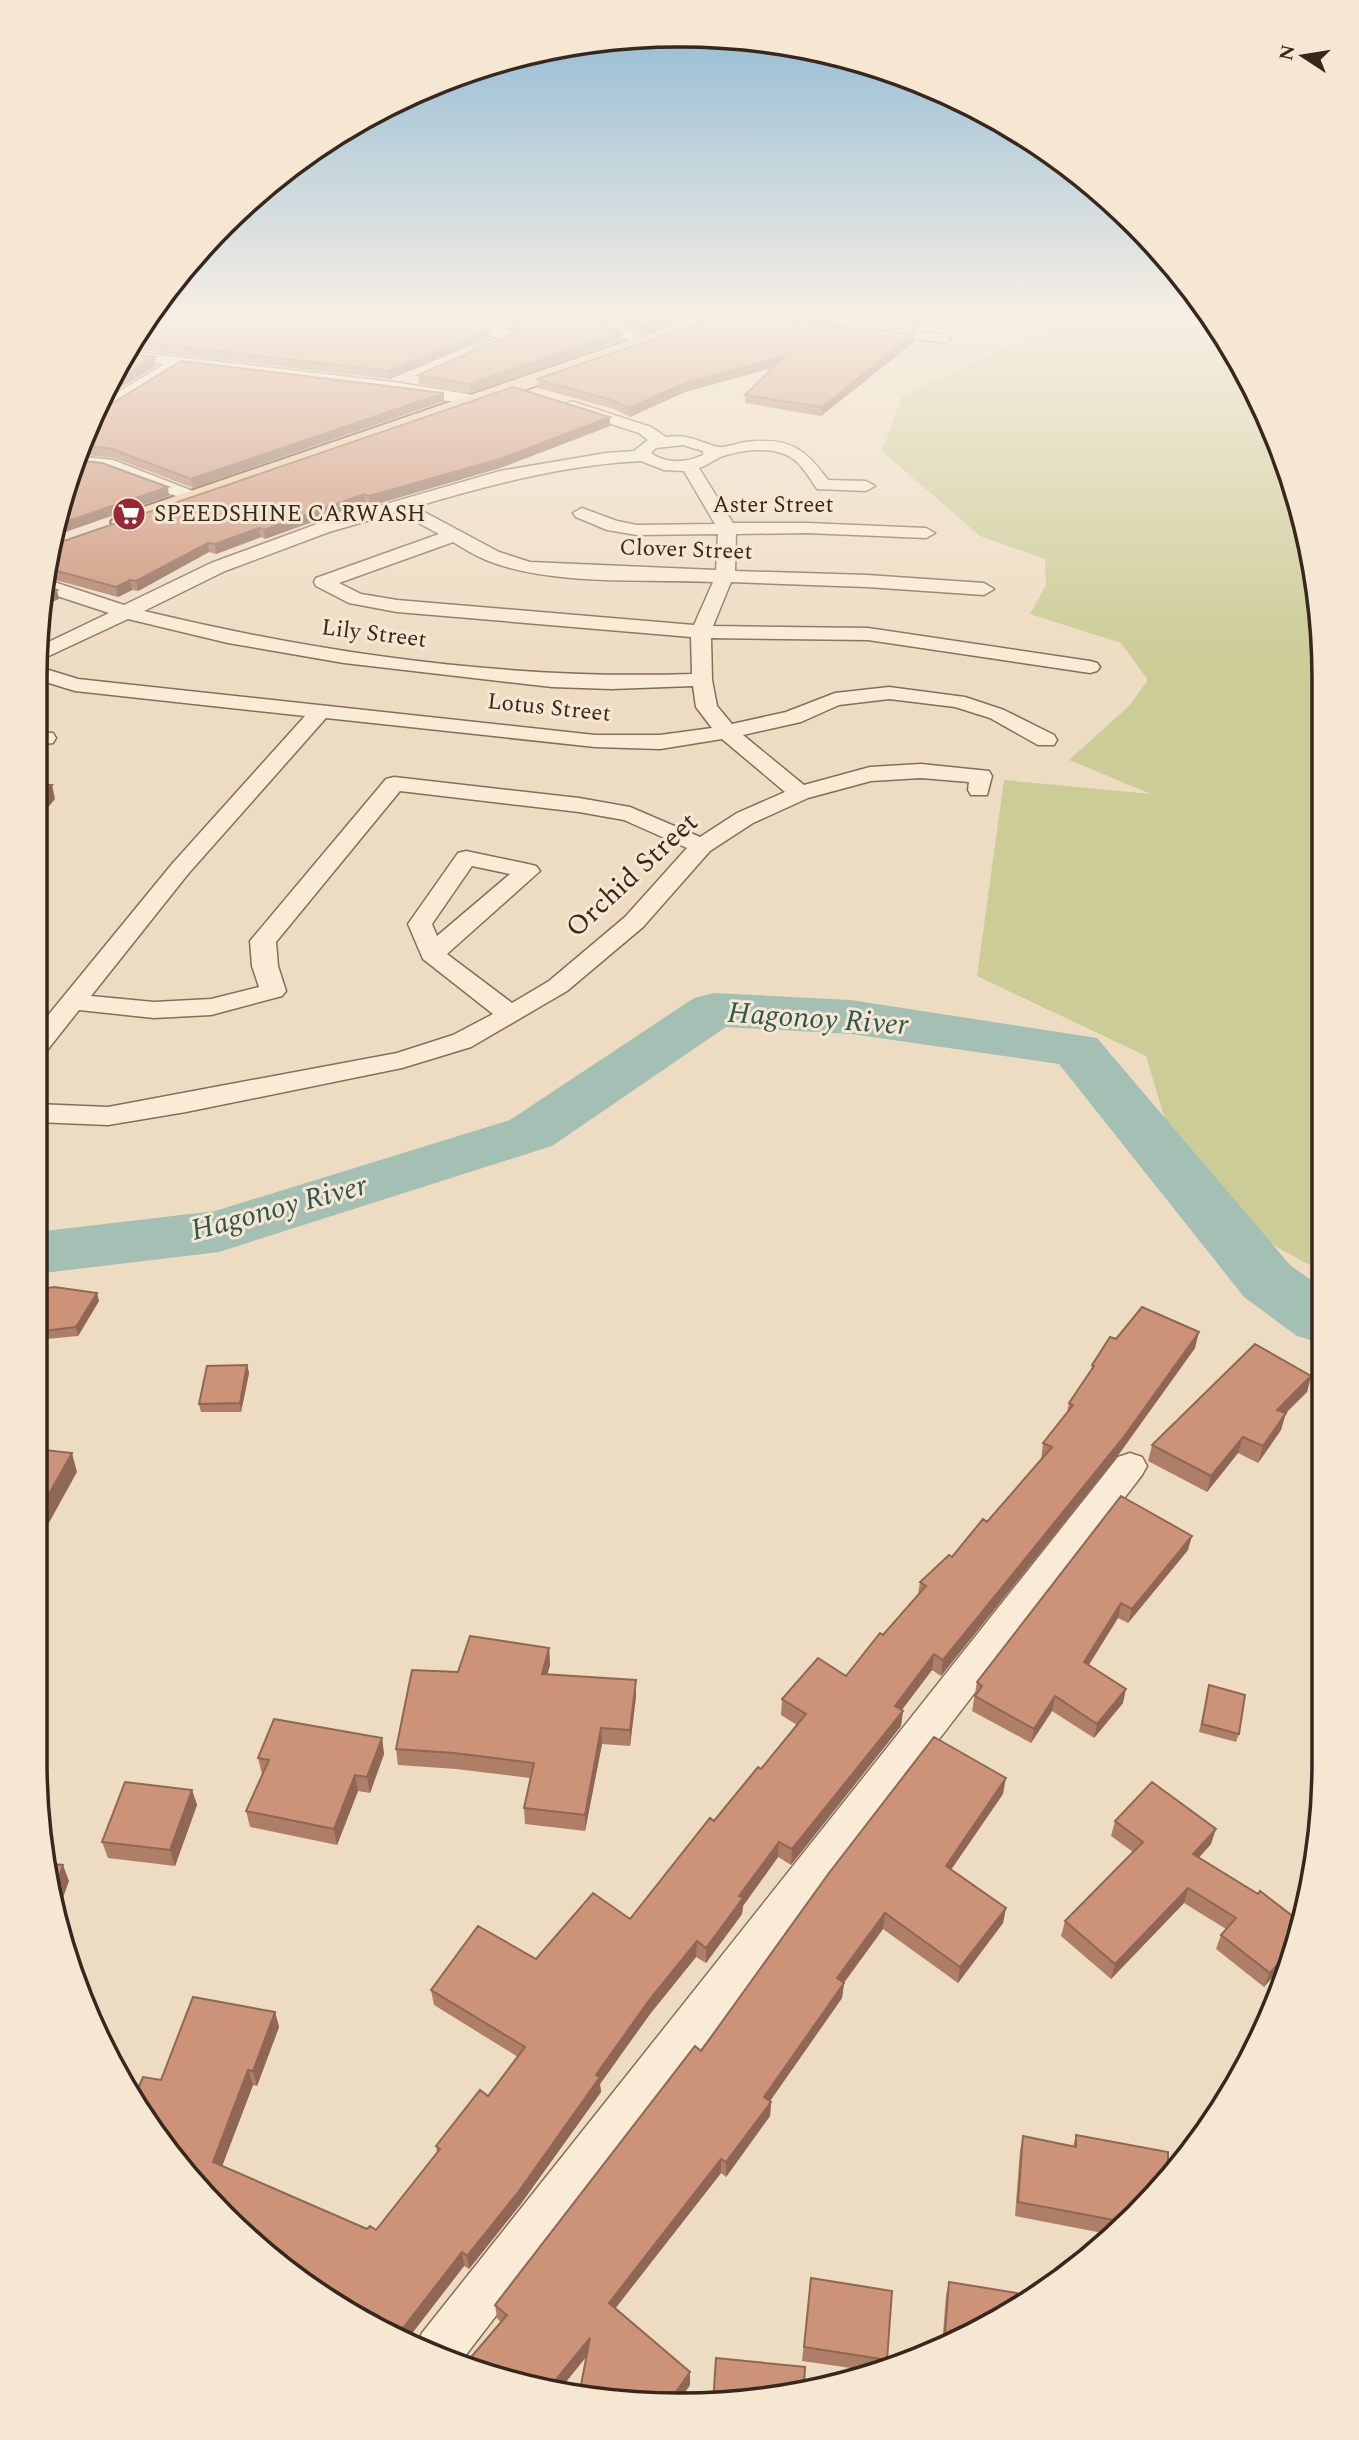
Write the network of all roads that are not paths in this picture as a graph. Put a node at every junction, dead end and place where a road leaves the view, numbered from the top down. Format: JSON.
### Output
{"nodes":[{"id":1,"x":375,"y":434,"type":"edge"},
{"id":2,"x":651,"y":434,"type":"edge"},
{"id":3,"x":661,"y":441,"type":"junction"},
{"id":4,"x":713,"y":453,"type":"junction"},
{"id":5,"x":644,"y":456,"type":"junction"},
{"id":6,"x":86,"y":462,"type":"edge"},
{"id":7,"x":689,"y":465,"type":"junction"},
{"id":8,"x":866,"y":486,"type":"dead end"},
{"id":9,"x":192,"y":497,"type":"junction"},
{"id":10,"x":401,"y":506,"type":"junction"},
{"id":11,"x":582,"y":513,"type":"dead end"},
{"id":12,"x":105,"y":528,"type":"edge"},
{"id":13,"x":727,"y":529,"type":"junction"},
{"id":14,"x":926,"y":533,"type":"dead end"},
{"id":15,"x":454,"y":535,"type":"junction"},
{"id":16,"x":725,"y":575,"type":"junction"},
{"id":17,"x":54,"y":588,"type":"edge"},
{"id":18,"x":984,"y":589,"type":"dead end"},
{"id":19,"x":128,"y":613,"type":"junction"},
{"id":20,"x":701,"y":632,"type":"junction"},
{"id":21,"x":48,"y":650,"type":"edge"},
{"id":22,"x":1090,"y":667,"type":"dead end"},
{"id":23,"x":47,"y":676,"type":"edge"},
{"id":24,"x":702,"y":681,"type":"junction"},
{"id":25,"x":322,"y":710,"type":"junction"},
{"id":26,"x":727,"y":732,"type":"junction"},
{"id":27,"x":1046,"y":740,"type":"dead end"},
{"id":28,"x":979,"y":789,"type":"dead end"},
{"id":29,"x":800,"y":793,"type":"junction"},
{"id":30,"x":702,"y":846,"type":"junction"},
{"id":31,"x":432,"y":954,"type":"dead end"},
{"id":32,"x":73,"y":1002,"type":"junction"},
{"id":33,"x":511,"y":1016,"type":"junction"},
{"id":34,"x":47,"y":1034,"type":"edge"},
{"id":35,"x":47,"y":1114,"type":"edge"},
{"id":36,"x":1130,"y":1466,"type":"dead end"},
{"id":37,"x":442,"y":2346,"type":"edge"}],
"edges":[{"from":1,"to":9,"type":"main road"},
{"from":2,"to":3,"type":"street"},
{"from":3,"to":4,"type":"street"},
{"from":3,"to":5,"type":"street"},
{"from":4,"to":7,"type":"street"},
{"from":4,"to":8,"type":"street"},
{"from":5,"to":7,"type":"street"},
{"from":5,"to":10,"type":"street"},
{"from":6,"to":9,"type":"street"},
{"from":7,"to":13,"type":"street"},
{"from":9,"to":12,"type":"main road"},
{"from":10,"to":15,"type":"street","name":"Clover Street"},
{"from":10,"to":19,"type":"street"},
{"from":11,"to":13,"type":"street","name":"Aster Street"},
{"from":13,"to":14,"type":"street","name":"Aster Street"},
{"from":13,"to":16,"type":"street"},
{"from":15,"to":16,"type":"street","name":"Clover Street"},
{"from":15,"to":20,"type":"street"},
{"from":16,"to":18,"type":"street","name":"Clover Street"},
{"from":16,"to":20,"type":"street"},
{"from":17,"to":19,"type":"street","name":"Lily Street"},
{"from":19,"to":21,"type":"street"},
{"from":19,"to":24,"type":"street","name":"Lily Street"},
{"from":20,"to":22,"type":"street"},
{"from":20,"to":24,"type":"street"},
{"from":23,"to":25,"type":"street","name":"Lotus Street"},
{"from":24,"to":26,"type":"street"},
{"from":25,"to":26,"type":"street","name":"Lotus Street"},
{"from":25,"to":32,"type":"street"},
{"from":26,"to":27,"type":"street","name":"Lotus Street"},
{"from":26,"to":29,"type":"street"},
{"from":28,"to":29,"type":"street","name":"Orchid Street"},
{"from":29,"to":30,"type":"street","name":"Orchid Street"},
{"from":30,"to":32,"type":"street"},
{"from":30,"to":33,"type":"street","name":"Orchid Street"},
{"from":31,"to":33,"type":"street"},
{"from":32,"to":34,"type":"street"},
{"from":33,"to":35,"type":"street","name":"Orchid Street"},
{"from":36,"to":37,"type":"street"}]}
